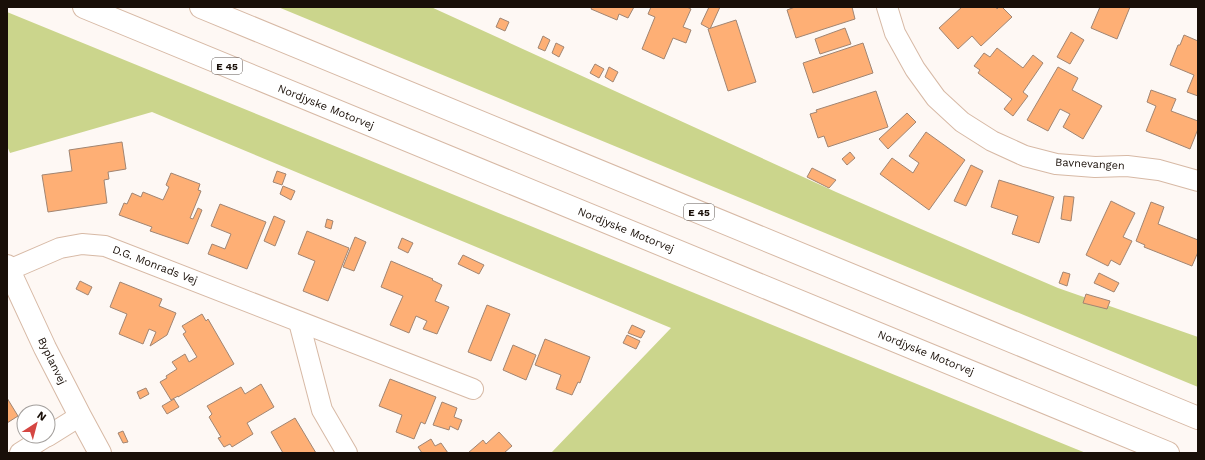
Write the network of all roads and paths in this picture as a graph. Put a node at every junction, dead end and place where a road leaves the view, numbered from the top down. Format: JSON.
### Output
{"nodes":[{"id":1,"x":84,"y":7,"type":"edge"},
{"id":2,"x":200,"y":7,"type":"edge"},
{"id":3,"x":887,"y":7,"type":"edge"},
{"id":4,"x":1198,"y":181,"type":"edge"},
{"id":5,"x":8,"y":268,"type":"edge"},
{"id":6,"x":299,"y":322,"type":"junction"},
{"id":7,"x":474,"y":389,"type":"dead end"},
{"id":8,"x":80,"y":416,"type":"junction"},
{"id":9,"x":1198,"y":418,"type":"edge"},
{"id":10,"x":56,"y":431,"type":"edge"},
{"id":11,"x":35,"y":444,"type":"edge"},
{"id":12,"x":20,"y":453,"type":"edge"},
{"id":13,"x":100,"y":453,"type":"edge"},
{"id":14,"x":347,"y":453,"type":"edge"},
{"id":15,"x":1168,"y":453,"type":"edge"}],
"edges":[{"from":1,"to":15,"type":"main road","name":"Nordjyske Motorvej","number":"E 45"},
{"from":2,"to":9,"type":"main road","number":"E 45"},
{"from":3,"to":4,"type":"street","name":"Bavnevangen"},
{"from":5,"to":6,"type":"street","name":"D.G. Monrads Vej"},
{"from":5,"to":8,"type":"main road","name":"Byplanvej"},
{"from":6,"to":7,"type":"street","name":"D.G. Monrads Vej"},
{"from":6,"to":14,"type":"street"},
{"from":8,"to":10,"type":"street"},
{"from":8,"to":13,"type":"main road","name":"Byplanvej"},
{"from":11,"to":12,"type":"street"}]}
